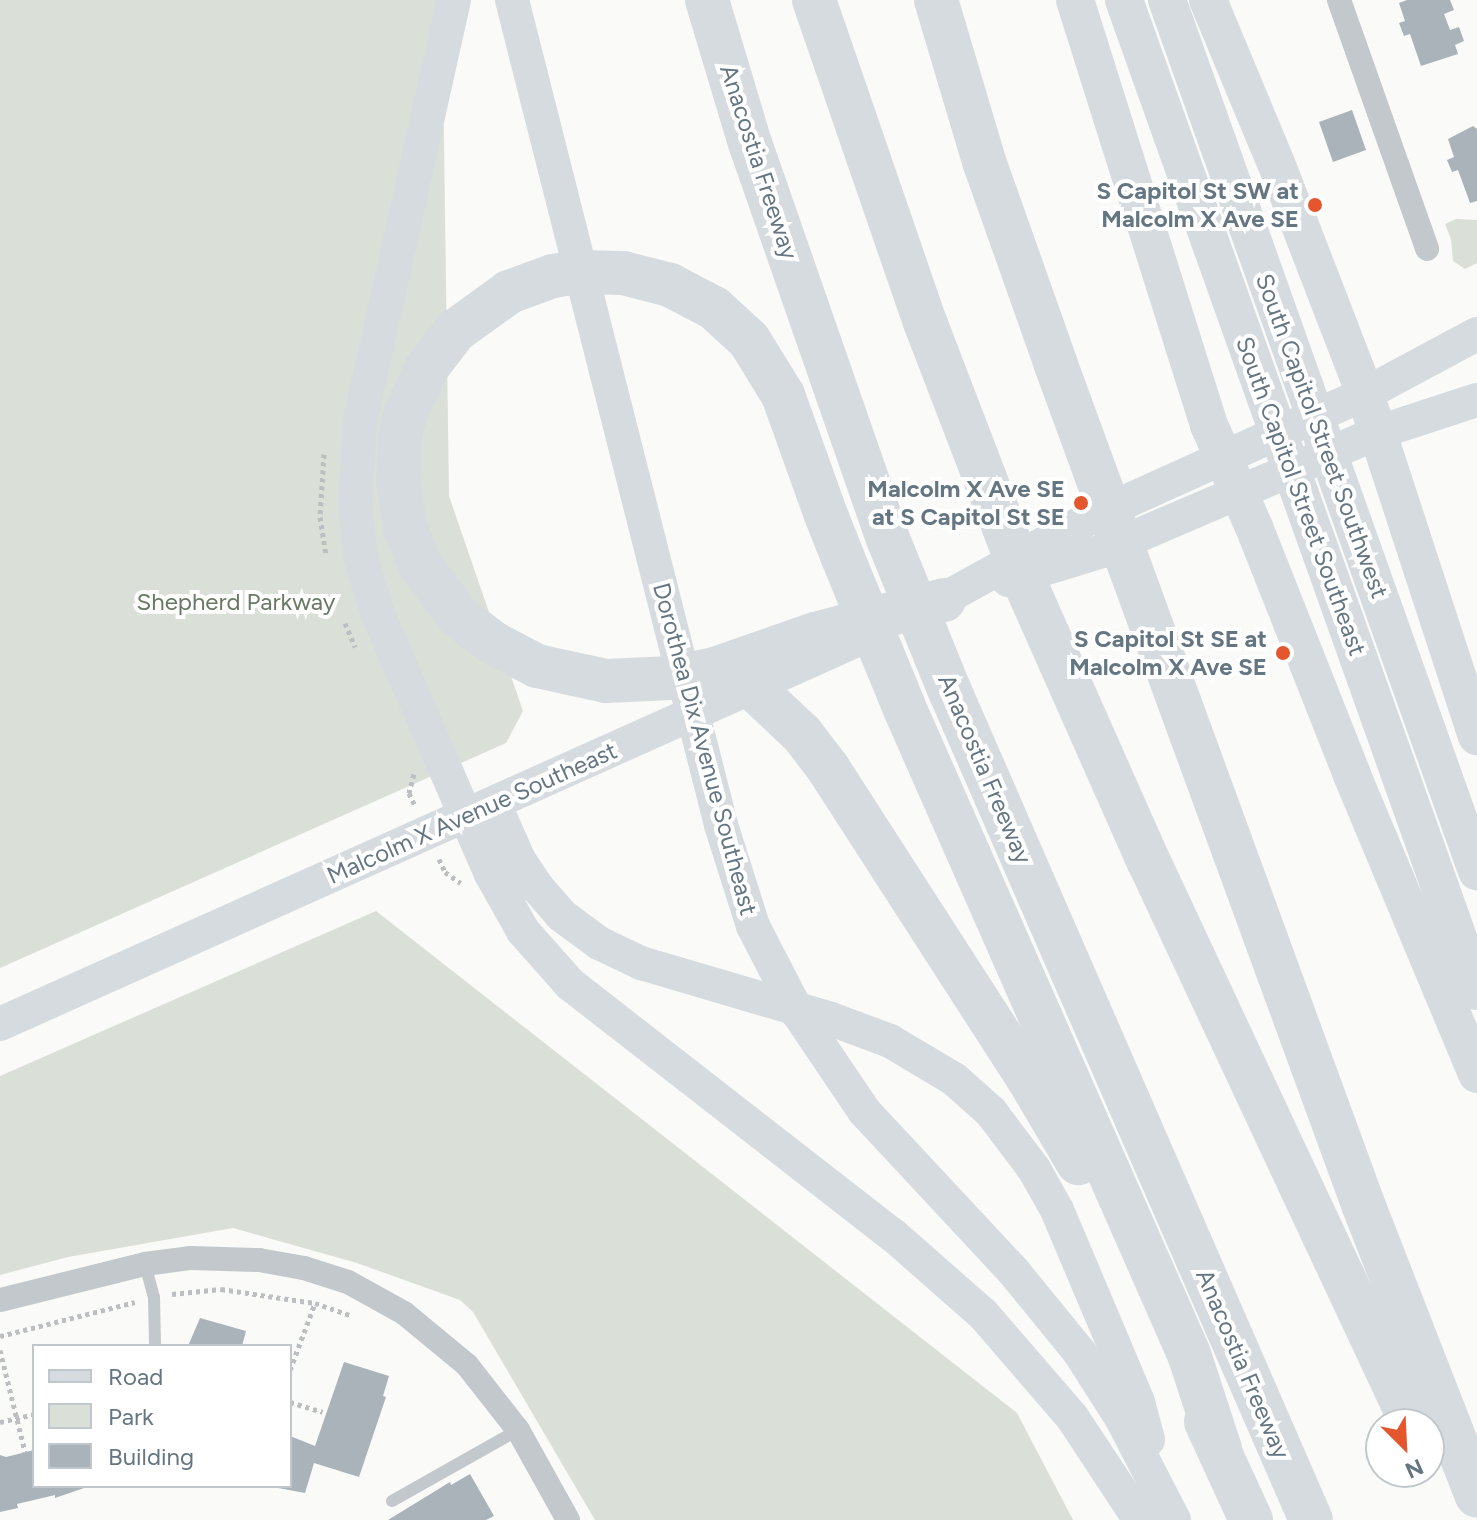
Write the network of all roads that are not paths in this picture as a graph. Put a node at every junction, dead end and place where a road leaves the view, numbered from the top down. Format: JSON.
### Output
{"nodes":[{"id":1,"x":454,"y":0,"type":"edge"},
{"id":2,"x":461,"y":0,"type":"edge"},
{"id":3,"x":707,"y":0,"type":"edge"},
{"id":4,"x":814,"y":0,"type":"edge"},
{"id":5,"x":936,"y":0,"type":"edge"},
{"id":6,"x":1075,"y":0,"type":"edge"},
{"id":7,"x":1124,"y":0,"type":"edge"},
{"id":8,"x":1167,"y":0,"type":"edge"},
{"id":9,"x":1208,"y":0,"type":"edge"},
{"id":10,"x":1339,"y":0,"type":"edge"},
{"id":11,"x":512,"y":1,"type":"edge"},
{"id":12,"x":446,"y":43,"type":"junction"},
{"id":13,"x":1427,"y":249,"type":"dead end"},
{"id":14,"x":1477,"y":334,"type":"edge"},
{"id":15,"x":1477,"y":400,"type":"edge"},
{"id":16,"x":1350,"y":401,"type":"junction"},
{"id":17,"x":1364,"y":439,"type":"junction"},
{"id":18,"x":1240,"y":450,"type":"junction"},
{"id":19,"x":1254,"y":487,"type":"junction"},
{"id":20,"x":944,"y":600,"type":"junction"},
{"id":21,"x":753,"y":688,"type":"junction"},
{"id":22,"x":1477,"y":736,"type":"edge"},
{"id":23,"x":480,"y":809,"type":"junction"},
{"id":24,"x":1477,"y":871,"type":"edge"},
{"id":25,"x":1477,"y":991,"type":"edge"},
{"id":26,"x":0,"y":1024,"type":"edge"},
{"id":27,"x":1477,"y":1074,"type":"edge"},
{"id":28,"x":145,"y":1264,"type":"junction"},
{"id":29,"x":0,"y":1300,"type":"edge"},
{"id":30,"x":155,"y":1344,"type":"edge"},
{"id":31,"x":1405,"y":1408,"type":"edge"},
{"id":32,"x":518,"y":1430,"type":"junction"},
{"id":33,"x":1220,"y":1449,"type":"junction"},
{"id":34,"x":1442,"y":1488,"type":"edge"},
{"id":35,"x":1477,"y":1496,"type":"edge"},
{"id":36,"x":392,"y":1501,"type":"dead end"},
{"id":37,"x":1160,"y":1514,"type":"edge"},
{"id":38,"x":568,"y":1520,"type":"edge"},
{"id":39,"x":1251,"y":1520,"type":"edge"},
{"id":40,"x":1311,"y":1520,"type":"edge"},
{"id":41,"x":1457,"y":1520,"type":"edge"}],
"edges":[{"from":1,"to":12,"type":"main road"},
{"from":2,"to":12,"type":"main road"},
{"from":3,"to":40,"type":"highway","name":"Anacostia Freeway"},
{"from":4,"to":31,"type":"highway"},
{"from":5,"to":35,"type":"highway"},
{"from":6,"to":18,"type":"main road"},
{"from":7,"to":25,"type":"main road","name":"South Capitol Street Southeast"},
{"from":8,"to":24,"type":"main road","name":"South Capitol Street Southwest"},
{"from":9,"to":16,"type":"main road"},
{"from":10,"to":13,"type":"street"},
{"from":11,"to":37,"type":"main road","name":"Dorothea Dix Avenue Southeast"},
{"from":12,"to":23,"type":"main road"},
{"from":14,"to":16,"type":"main road","name":"Malcolm X Avenue Southeast"},
{"from":15,"to":17,"type":"main road","name":"Malcolm X Avenue Southeast"},
{"from":16,"to":17,"type":"main road"},
{"from":16,"to":18,"type":"main road","name":"Malcolm X Avenue Southeast"},
{"from":17,"to":19,"type":"main road","name":"Malcolm X Avenue Southeast"},
{"from":17,"to":22,"type":"main road"},
{"from":18,"to":19,"type":"main road"},
{"from":18,"to":20,"type":"main road","name":"Malcolm X Avenue Southeast"},
{"from":19,"to":20,"type":"main road","name":"Malcolm X Avenue Southeast"},
{"from":19,"to":27,"type":"main road"},
{"from":20,"to":21,"type":"main road","name":"Malcolm X Avenue Southeast"},
{"from":20,"to":33,"type":"highway"},
{"from":21,"to":23,"type":"main road","name":"Malcolm X Avenue Southeast"},
{"from":21,"to":33,"type":"highway"},
{"from":23,"to":26,"type":"main road","name":"Malcolm X Avenue Southeast"},
{"from":23,"to":37,"type":"main road"},
{"from":23,"to":37,"type":"main road"},
{"from":28,"to":29,"type":"street"},
{"from":28,"to":30,"type":"lane"},
{"from":28,"to":32,"type":"street"},
{"from":32,"to":36,"type":"lane"},
{"from":32,"to":38,"type":"street"},
{"from":33,"to":39,"type":"highway"},
{"from":34,"to":41,"type":"highway"}]}
